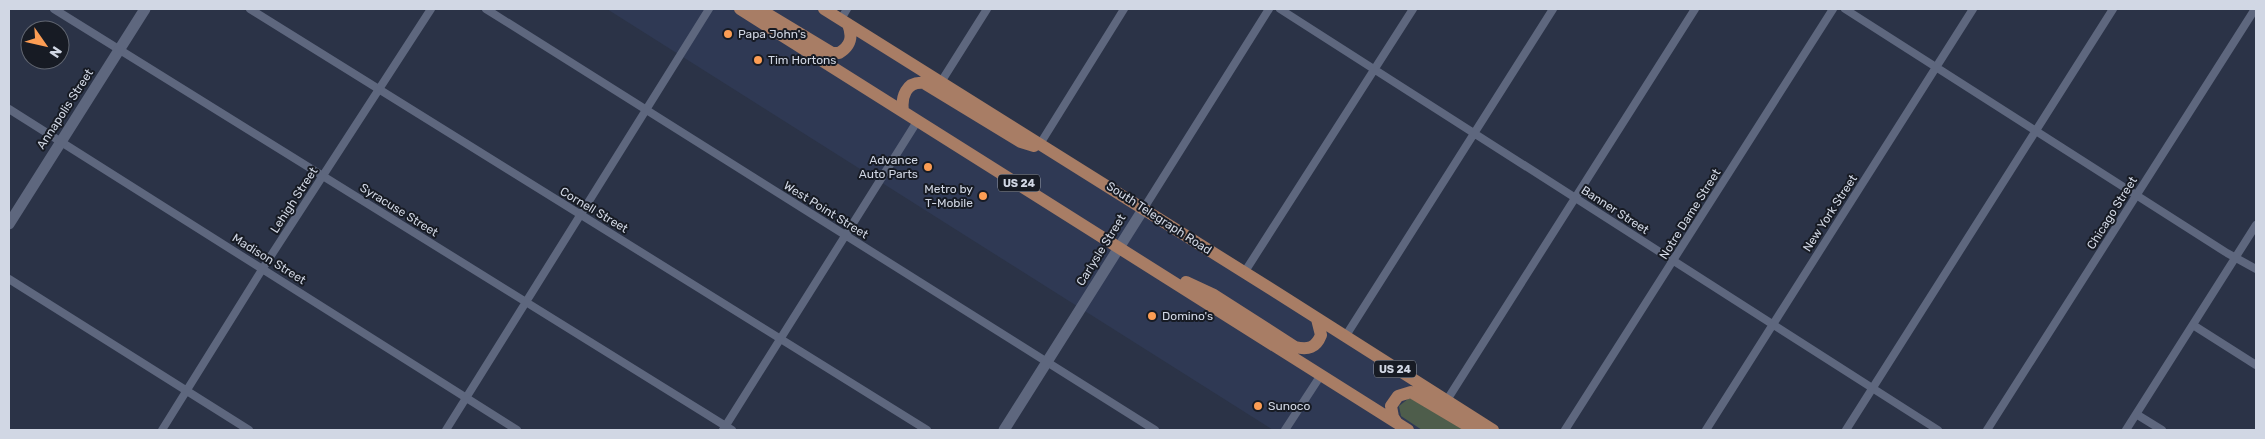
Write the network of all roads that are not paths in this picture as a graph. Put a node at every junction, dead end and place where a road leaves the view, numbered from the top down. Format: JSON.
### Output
{"nodes":[{"id":1,"x":54,"y":9,"type":"edge"},
{"id":2,"x":145,"y":9,"type":"edge"},
{"id":3,"x":250,"y":9,"type":"edge"},
{"id":4,"x":431,"y":9,"type":"edge"},
{"id":5,"x":486,"y":9,"type":"edge"},
{"id":6,"x":709,"y":9,"type":"edge"},
{"id":7,"x":740,"y":9,"type":"edge"},
{"id":8,"x":759,"y":9,"type":"edge"},
{"id":9,"x":824,"y":9,"type":"edge"},
{"id":10,"x":987,"y":9,"type":"edge"},
{"id":11,"x":1124,"y":9,"type":"edge"},
{"id":12,"x":1269,"y":9,"type":"edge"},
{"id":13,"x":1280,"y":9,"type":"edge"},
{"id":14,"x":1413,"y":9,"type":"edge"},
{"id":15,"x":1554,"y":9,"type":"edge"},
{"id":16,"x":1695,"y":9,"type":"edge"},
{"id":17,"x":1833,"y":9,"type":"edge"},
{"id":18,"x":1844,"y":9,"type":"edge"},
{"id":19,"x":1973,"y":9,"type":"edge"},
{"id":20,"x":2113,"y":9,"type":"edge"},
{"id":21,"x":2255,"y":9,"type":"edge"},
{"id":22,"x":845,"y":17,"type":"edge"},
{"id":23,"x":119,"y":50,"type":"junction"},
{"id":24,"x":1375,"y":69,"type":"junction"},
{"id":25,"x":1936,"y":69,"type":"junction"},
{"id":26,"x":941,"y":82,"type":"junction"},
{"id":27,"x":379,"y":89,"type":"junction"},
{"id":28,"x":9,"y":109,"type":"edge"},
{"id":29,"x":645,"y":110,"type":"junction"},
{"id":30,"x":903,"y":111,"type":"junction"},
{"id":31,"x":918,"y":120,"type":"junction"},
{"id":32,"x":2035,"y":132,"type":"junction"},
{"id":33,"x":1474,"y":133,"type":"junction"},
{"id":34,"x":60,"y":142,"type":"junction"},
{"id":35,"x":1040,"y":144,"type":"junction"},
{"id":36,"x":1052,"y":152,"type":"junction"},
{"id":37,"x":323,"y":175,"type":"junction"},
{"id":38,"x":2136,"y":196,"type":"junction"},
{"id":39,"x":1575,"y":198,"type":"junction"},
{"id":40,"x":1144,"y":208,"type":"junction"},
{"id":41,"x":580,"y":214,"type":"junction"},
{"id":42,"x":9,"y":224,"type":"edge"},
{"id":43,"x":2256,"y":225,"type":"edge"},
{"id":44,"x":846,"y":235,"type":"junction"},
{"id":45,"x":1120,"y":247,"type":"junction"},
{"id":46,"x":2236,"y":257,"type":"junction"},
{"id":47,"x":1673,"y":261,"type":"junction"},
{"id":48,"x":263,"y":268,"type":"junction"},
{"id":49,"x":2256,"y":269,"type":"edge"},
{"id":50,"x":1244,"y":274,"type":"junction"},
{"id":51,"x":1168,"y":278,"type":"junction"},
{"id":52,"x":9,"y":279,"type":"edge"},
{"id":53,"x":524,"y":303,"type":"junction"},
{"id":54,"x":1317,"y":319,"type":"junction"},
{"id":55,"x":1772,"y":324,"type":"junction"},
{"id":56,"x":2193,"y":325,"type":"junction"},
{"id":57,"x":1345,"y":337,"type":"junction"},
{"id":58,"x":780,"y":339,"type":"junction"},
{"id":59,"x":1048,"y":361,"type":"junction"},
{"id":60,"x":2256,"y":365,"type":"edge"},
{"id":61,"x":1321,"y":375,"type":"junction"},
{"id":62,"x":1873,"y":388,"type":"junction"},
{"id":63,"x":186,"y":391,"type":"junction"},
{"id":64,"x":465,"y":398,"type":"junction"},
{"id":65,"x":1447,"y":400,"type":"junction"},
{"id":66,"x":2136,"y":414,"type":"junction"},
{"id":67,"x":1403,"y":427,"type":"edge"},
{"id":68,"x":727,"y":429,"type":"edge"},
{"id":69,"x":162,"y":430,"type":"edge"},
{"id":70,"x":249,"y":430,"type":"edge"},
{"id":71,"x":446,"y":430,"type":"edge"},
{"id":72,"x":517,"y":430,"type":"edge"},
{"id":73,"x":927,"y":430,"type":"edge"},
{"id":74,"x":1004,"y":430,"type":"edge"},
{"id":75,"x":1155,"y":430,"type":"edge"},
{"id":76,"x":1285,"y":430,"type":"edge"},
{"id":77,"x":1475,"y":430,"type":"edge"},
{"id":78,"x":1494,"y":430,"type":"edge"},
{"id":79,"x":1565,"y":430,"type":"edge"},
{"id":80,"x":1706,"y":430,"type":"edge"},
{"id":81,"x":1846,"y":430,"type":"edge"},
{"id":82,"x":1938,"y":430,"type":"edge"},
{"id":83,"x":1987,"y":430,"type":"edge"},
{"id":84,"x":2126,"y":430,"type":"edge"},
{"id":85,"x":2162,"y":430,"type":"edge"}],
"edges":[{"from":1,"to":23,"type":"street","name":"Syracuse Street"},
{"from":2,"to":23,"type":"street","name":"Annapolis Street"},
{"from":3,"to":27,"type":"street","name":"Cornell Street"},
{"from":4,"to":27,"type":"street","name":"Lehigh Street"},
{"from":5,"to":29,"type":"street","name":"West Point Street"},
{"from":6,"to":29,"type":"street"},
{"from":7,"to":30,"type":"main road","number":"US 24"},
{"from":8,"to":22,"type":"main road"},
{"from":9,"to":22,"type":"main road","name":"South Telegraph Road","number":"US 24"},
{"from":10,"to":26,"type":"street"},
{"from":11,"to":35,"type":"street"},
{"from":12,"to":40,"type":"street","name":"Carlysle Street"},
{"from":13,"to":24,"type":"street","name":"Banner Street"},
{"from":14,"to":24,"type":"street"},
{"from":15,"to":33,"type":"street"},
{"from":16,"to":39,"type":"street"},
{"from":17,"to":47,"type":"street","name":"Notre Dame Street"},
{"from":18,"to":25,"type":"street"},
{"from":19,"to":25,"type":"street","name":"New York Street"},
{"from":20,"to":32,"type":"street"},
{"from":21,"to":38,"type":"street","name":"Chicago Street"},
{"from":22,"to":26,"type":"main road","name":"South Telegraph Road","number":"US 24"},
{"from":23,"to":34,"type":"street","name":"Annapolis Street"},
{"from":23,"to":37,"type":"street","name":"Syracuse Street"},
{"from":24,"to":33,"type":"street","name":"Banner Street"},
{"from":24,"to":50,"type":"street"},
{"from":25,"to":32,"type":"street"},
{"from":25,"to":55,"type":"street","name":"New York Street"},
{"from":26,"to":35,"type":"main road","name":"South Telegraph Road","number":"US 24"},
{"from":27,"to":37,"type":"street","name":"Lehigh Street"},
{"from":27,"to":41,"type":"street","name":"Cornell Street"},
{"from":28,"to":34,"type":"street","name":"Madison Street"},
{"from":29,"to":41,"type":"street"},
{"from":29,"to":44,"type":"street","name":"West Point Street"},
{"from":30,"to":31,"type":"main road","number":"US 24"},
{"from":30,"to":36,"type":"main road"},
{"from":31,"to":44,"type":"street"},
{"from":31,"to":45,"type":"main road","number":"US 24"},
{"from":32,"to":38,"type":"street"},
{"from":32,"to":62,"type":"street"},
{"from":33,"to":39,"type":"street","name":"Banner Street"},
{"from":33,"to":57,"type":"street"},
{"from":34,"to":42,"type":"street","name":"Annapolis Street"},
{"from":34,"to":48,"type":"street","name":"Madison Street"},
{"from":35,"to":36,"type":"main road","name":"South Telegraph Road","number":"US 24"},
{"from":36,"to":40,"type":"main road","name":"South Telegraph Road","number":"US 24"},
{"from":37,"to":48,"type":"street","name":"Lehigh Street"},
{"from":37,"to":53,"type":"street","name":"Syracuse Street"},
{"from":38,"to":46,"type":"street"},
{"from":38,"to":83,"type":"street","name":"Chicago Street"},
{"from":39,"to":47,"type":"street","name":"Banner Street"},
{"from":39,"to":65,"type":"street"},
{"from":40,"to":45,"type":"street","name":"Carlysle Street"},
{"from":40,"to":50,"type":"main road","name":"South Telegraph Road","number":"US 24"},
{"from":41,"to":53,"type":"street"},
{"from":41,"to":58,"type":"street","name":"Cornell Street"},
{"from":43,"to":46,"type":"street"},
{"from":44,"to":58,"type":"street"},
{"from":44,"to":59,"type":"street","name":"West Point Street"},
{"from":45,"to":51,"type":"main road","number":"US 24"},
{"from":45,"to":59,"type":"street","name":"Carlysle Street"},
{"from":46,"to":49,"type":"street"},
{"from":46,"to":56,"type":"street"},
{"from":47,"to":55,"type":"street","name":"Banner Street"},
{"from":47,"to":79,"type":"street","name":"Notre Dame Street"},
{"from":48,"to":63,"type":"street","name":"Lehigh Street"},
{"from":48,"to":64,"type":"street","name":"Madison Street"},
{"from":50,"to":54,"type":"main road","name":"South Telegraph Road","number":"US 24"},
{"from":51,"to":54,"type":"main road"},
{"from":51,"to":61,"type":"main road","number":"US 24"},
{"from":52,"to":63,"type":"street"},
{"from":53,"to":64,"type":"street"},
{"from":53,"to":68,"type":"street","name":"Syracuse Street"},
{"from":54,"to":57,"type":"main road","name":"South Telegraph Road","number":"US 24"},
{"from":55,"to":62,"type":"street","name":"Banner Street"},
{"from":55,"to":80,"type":"street","name":"New York Street"},
{"from":56,"to":60,"type":"street"},
{"from":56,"to":66,"type":"street"},
{"from":57,"to":65,"type":"main road","name":"South Telegraph Road","number":"US 24"},
{"from":58,"to":68,"type":"street"},
{"from":58,"to":73,"type":"street","name":"Cornell Street"},
{"from":59,"to":74,"type":"street","name":"Carlysle Street"},
{"from":59,"to":75,"type":"street","name":"West Point Street"},
{"from":61,"to":67,"type":"main road","number":"US 24"},
{"from":61,"to":76,"type":"street"},
{"from":62,"to":81,"type":"street"},
{"from":62,"to":82,"type":"street","name":"Banner Street"},
{"from":63,"to":69,"type":"street","name":"Lehigh Street"},
{"from":63,"to":70,"type":"street"},
{"from":64,"to":71,"type":"street"},
{"from":64,"to":72,"type":"street","name":"Madison Street"},
{"from":65,"to":78,"type":"main road","name":"South Telegraph Road","number":"US 24"},
{"from":66,"to":84,"type":"street"},
{"from":66,"to":85,"type":"street"},
{"from":67,"to":77,"type":"main road"}]}
